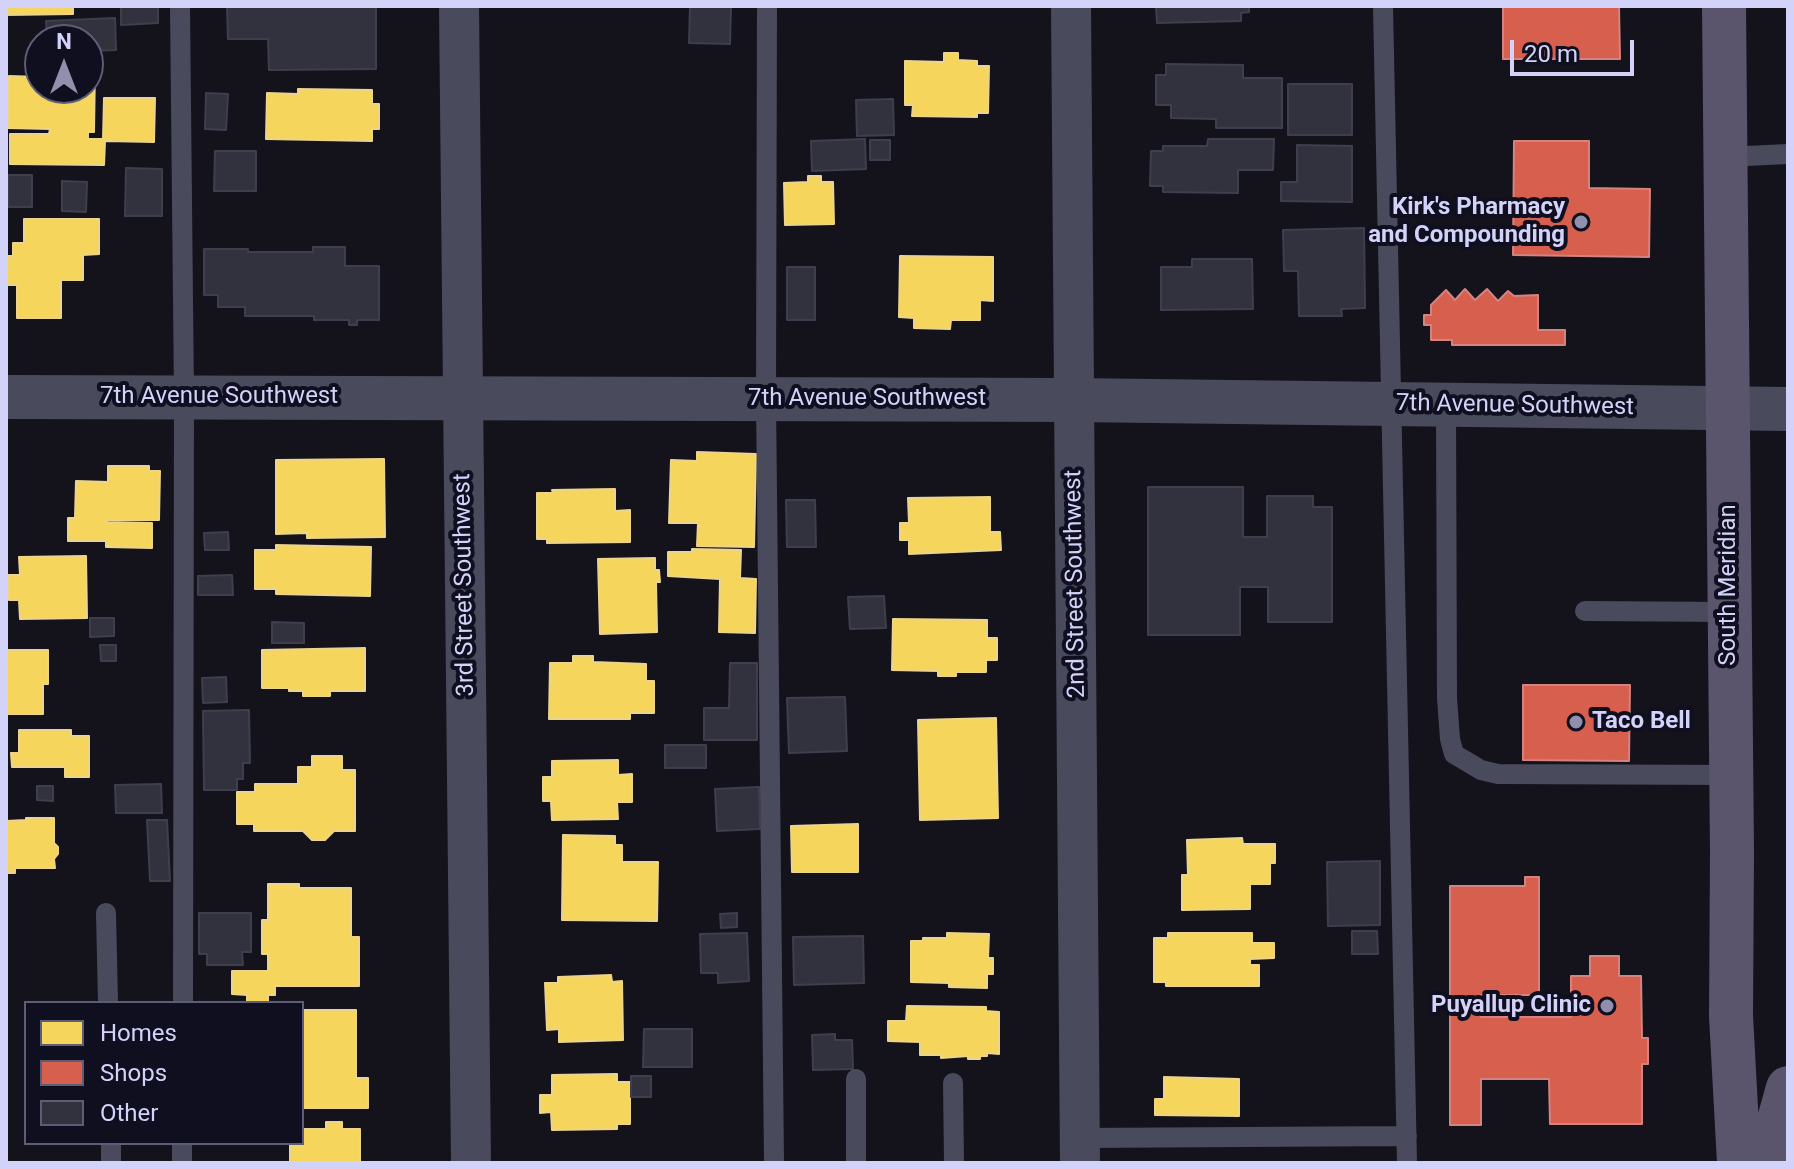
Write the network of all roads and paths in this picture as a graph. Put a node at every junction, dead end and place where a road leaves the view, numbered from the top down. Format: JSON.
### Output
{"nodes":[{"id":1,"x":180,"y":6,"type":"edge"},
{"id":2,"x":459,"y":6,"type":"edge"},
{"id":3,"x":767,"y":6,"type":"edge"},
{"id":4,"x":1071,"y":6,"type":"edge"},
{"id":5,"x":1383,"y":6,"type":"edge"},
{"id":6,"x":1724,"y":6,"type":"edge"},
{"id":7,"x":1788,"y":154,"type":"edge"},
{"id":8,"x":1725,"y":157,"type":"junction"},
{"id":9,"x":6,"y":397,"type":"edge"},
{"id":10,"x":184,"y":397,"type":"junction"},
{"id":11,"x":463,"y":397,"type":"junction"},
{"id":12,"x":766,"y":398,"type":"junction"},
{"id":13,"x":1074,"y":400,"type":"junction"},
{"id":14,"x":1390,"y":404,"type":"junction"},
{"id":15,"x":1446,"y":404,"type":"junction"},
{"id":16,"x":1728,"y":409,"type":"junction"},
{"id":17,"x":1788,"y":409,"type":"edge"},
{"id":18,"x":1585,"y":611,"type":"dead end"},
{"id":19,"x":1728,"y":612,"type":"junction"},
{"id":20,"x":1731,"y":775,"type":"junction"},
{"id":21,"x":106,"y":913,"type":"dead end"},
{"id":22,"x":108,"y":1001,"type":"edge"},
{"id":23,"x":183,"y":1001,"type":"edge"},
{"id":24,"x":856,"y":1079,"type":"dead end"},
{"id":25,"x":953,"y":1083,"type":"dead end"},
{"id":26,"x":1788,"y":1088,"type":"edge"},
{"id":27,"x":1407,"y":1136,"type":"junction"},
{"id":28,"x":1080,"y":1151,"type":"edge"},
{"id":29,"x":471,"y":1163,"type":"edge"},
{"id":30,"x":774,"y":1163,"type":"edge"},
{"id":31,"x":856,"y":1163,"type":"edge"},
{"id":32,"x":954,"y":1163,"type":"edge"},
{"id":33,"x":1407,"y":1163,"type":"edge"},
{"id":34,"x":1739,"y":1163,"type":"edge"},
{"id":35,"x":1767,"y":1163,"type":"edge"}],
"edges":[{"from":1,"to":10,"type":"lane"},
{"from":2,"to":11,"type":"street","name":"3rd Street Southwest"},
{"from":3,"to":12,"type":"lane"},
{"from":4,"to":13,"type":"street","name":"2nd Street Southwest"},
{"from":5,"to":14,"type":"lane"},
{"from":6,"to":8,"type":"main road","name":"South Meridian"},
{"from":7,"to":8,"type":"lane"},
{"from":8,"to":16,"type":"main road","name":"South Meridian"},
{"from":9,"to":10,"type":"street","name":"7th Avenue Southwest"},
{"from":10,"to":11,"type":"street","name":"7th Avenue Southwest"},
{"from":10,"to":23,"type":"lane"},
{"from":11,"to":12,"type":"street","name":"7th Avenue Southwest"},
{"from":11,"to":29,"type":"street","name":"3rd Street Southwest"},
{"from":12,"to":13,"type":"street","name":"7th Avenue Southwest"},
{"from":12,"to":30,"type":"lane"},
{"from":13,"to":14,"type":"street","name":"7th Avenue Southwest"},
{"from":13,"to":28,"type":"street","name":"2nd Street Southwest"},
{"from":14,"to":15,"type":"street","name":"7th Avenue Southwest"},
{"from":14,"to":27,"type":"lane"},
{"from":15,"to":16,"type":"street","name":"7th Avenue Southwest"},
{"from":15,"to":20,"type":"lane"},
{"from":16,"to":17,"type":"street","name":"7th Avenue Southwest"},
{"from":16,"to":19,"type":"main road","name":"South Meridian"},
{"from":18,"to":19,"type":"lane"},
{"from":19,"to":20,"type":"main road","name":"South Meridian"},
{"from":20,"to":34,"type":"main road","name":"South Meridian"},
{"from":21,"to":22,"type":"lane"},
{"from":24,"to":31,"type":"lane"},
{"from":25,"to":32,"type":"lane"},
{"from":26,"to":35,"type":"main road"},
{"from":27,"to":28,"type":"lane"},
{"from":27,"to":33,"type":"lane"}]}
